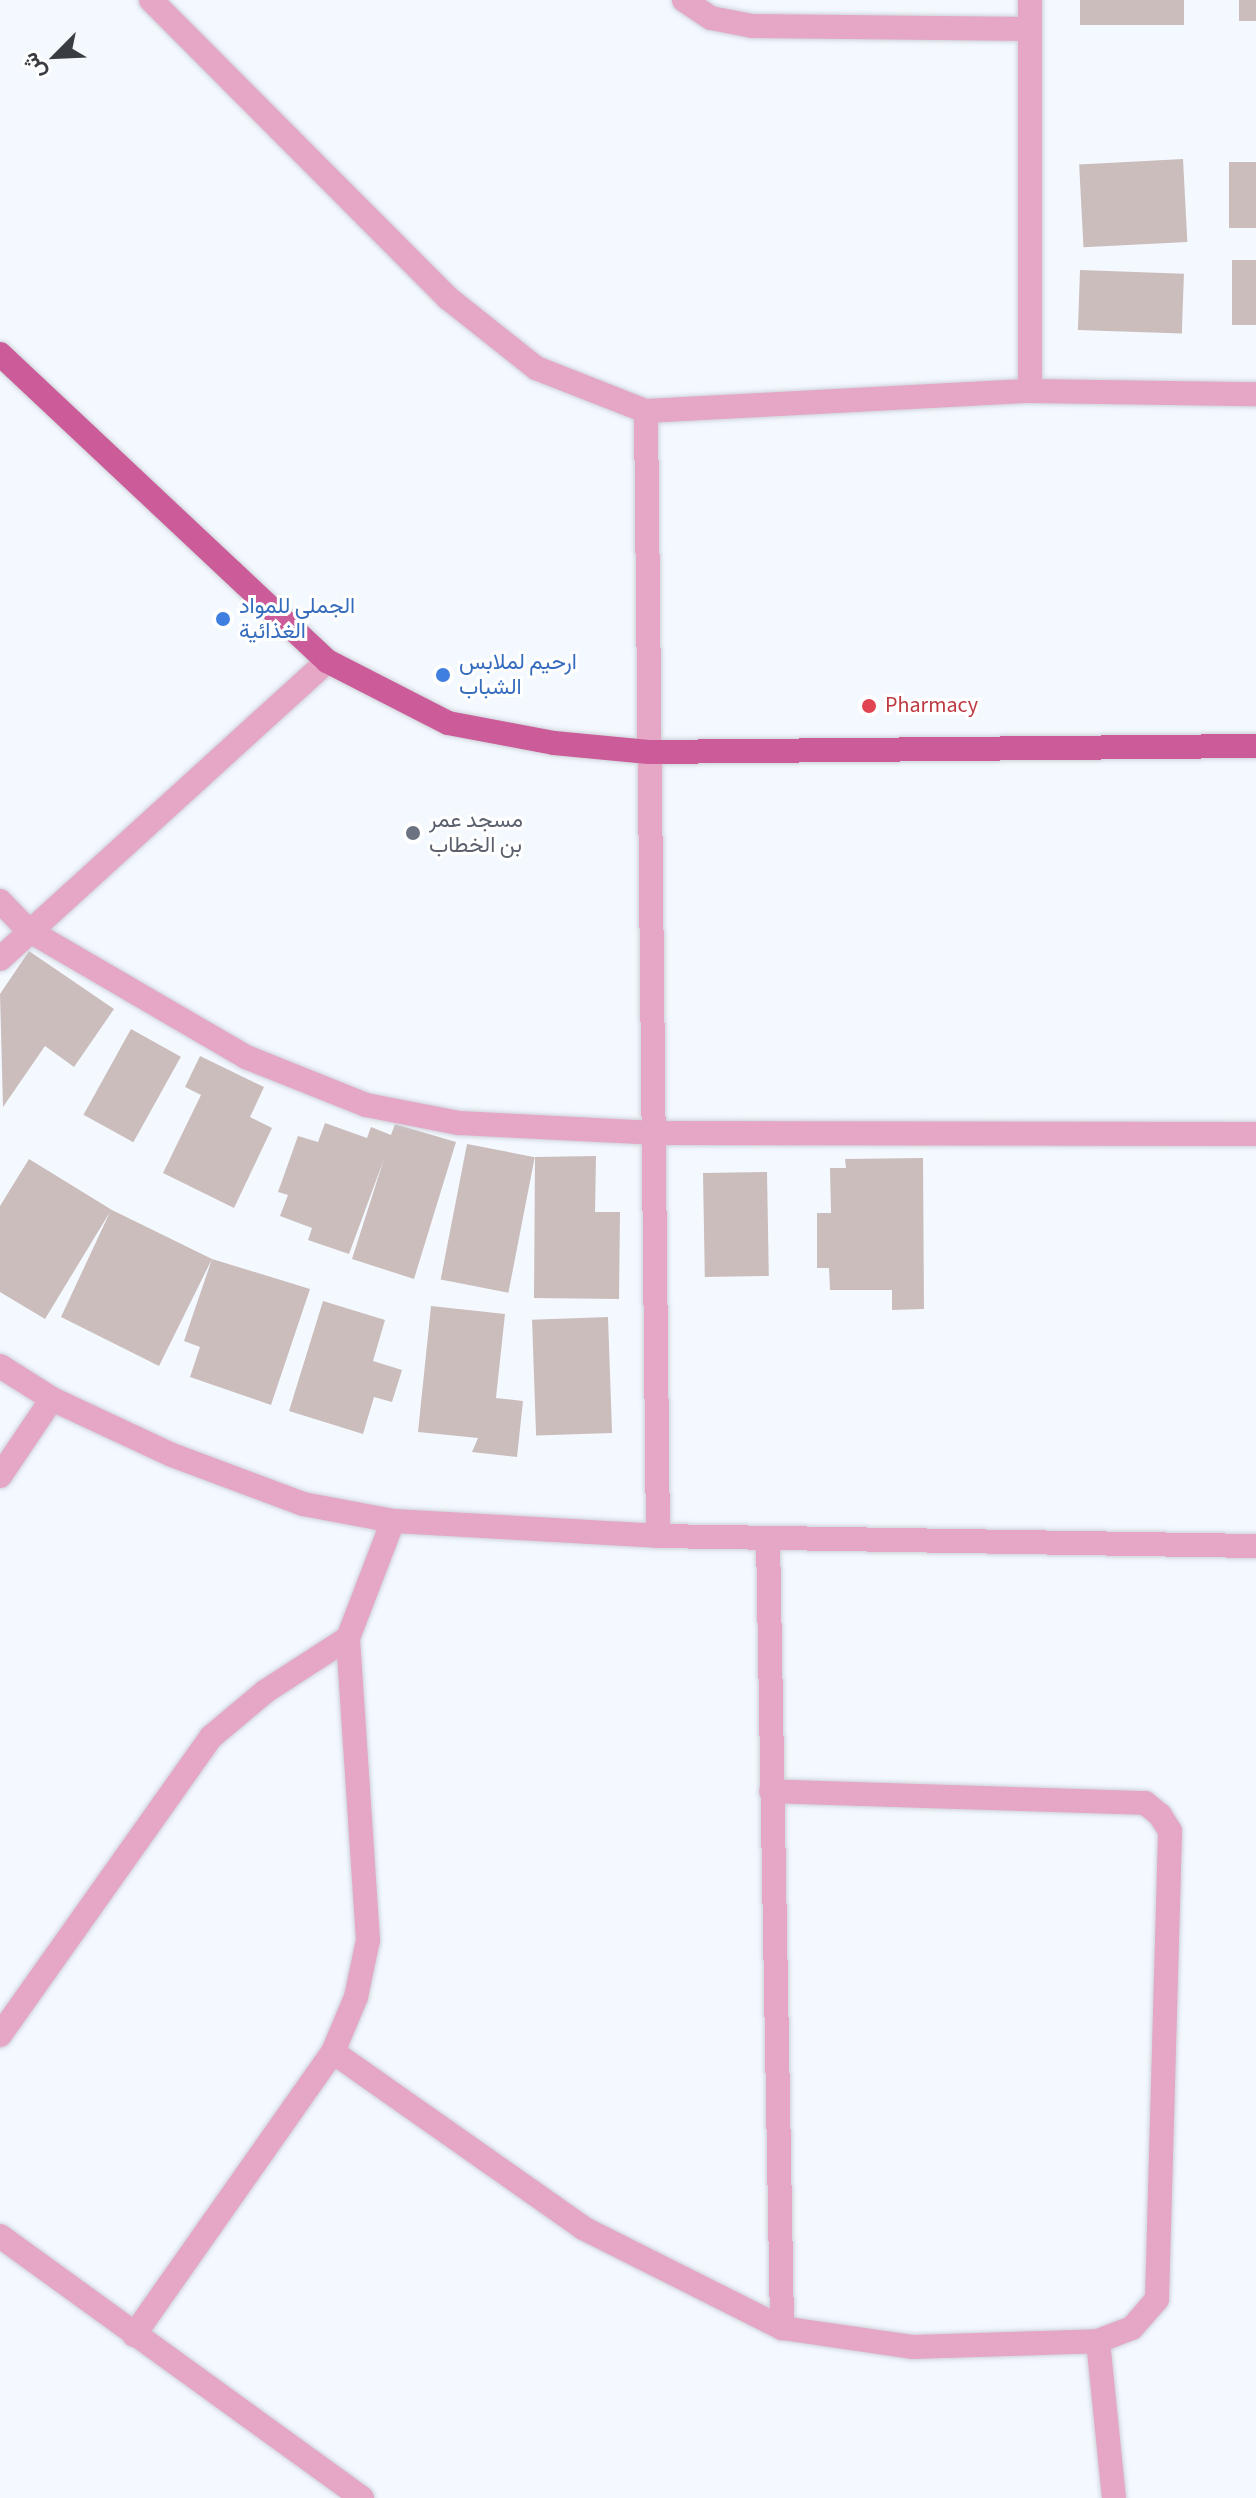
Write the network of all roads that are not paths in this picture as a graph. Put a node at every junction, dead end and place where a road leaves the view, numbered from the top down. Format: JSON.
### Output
{"nodes":[{"id":1,"x":151,"y":0,"type":"edge"},
{"id":2,"x":684,"y":0,"type":"edge"},
{"id":3,"x":1030,"y":0,"type":"edge"},
{"id":4,"x":1030,"y":29,"type":"junction"},
{"id":5,"x":0,"y":354,"type":"edge"},
{"id":6,"x":1030,"y":391,"type":"junction"},
{"id":7,"x":1256,"y":394,"type":"edge"},
{"id":8,"x":646,"y":411,"type":"junction"},
{"id":9,"x":327,"y":661,"type":"junction"},
{"id":10,"x":1256,"y":746,"type":"edge"},
{"id":11,"x":649,"y":752,"type":"junction"},
{"id":12,"x":0,"y":901,"type":"edge"},
{"id":13,"x":28,"y":930,"type":"junction"},
{"id":14,"x":0,"y":959,"type":"edge"},
{"id":15,"x":654,"y":1133,"type":"junction"},
{"id":16,"x":1256,"y":1134,"type":"edge"},
{"id":17,"x":0,"y":1366,"type":"edge"},
{"id":18,"x":52,"y":1399,"type":"junction"},
{"id":19,"x":0,"y":1476,"type":"edge"},
{"id":20,"x":393,"y":1521,"type":"junction"},
{"id":21,"x":658,"y":1536,"type":"junction"},
{"id":22,"x":768,"y":1538,"type":"junction"},
{"id":23,"x":1256,"y":1546,"type":"edge"},
{"id":24,"x":348,"y":1638,"type":"junction"},
{"id":25,"x":771,"y":1791,"type":"junction"},
{"id":26,"x":0,"y":2035,"type":"edge"},
{"id":27,"x":333,"y":2052,"type":"junction"},
{"id":28,"x":0,"y":2236,"type":"edge"},
{"id":29,"x":782,"y":2328,"type":"junction"},
{"id":30,"x":134,"y":2335,"type":"junction"},
{"id":31,"x":1098,"y":2341,"type":"junction"},
{"id":32,"x":362,"y":2498,"type":"edge"},
{"id":33,"x":1114,"y":2498,"type":"edge"}],
"edges":[{"from":1,"to":8,"type":"street"},
{"from":2,"to":4,"type":"street"},
{"from":3,"to":4,"type":"street"},
{"from":4,"to":6,"type":"street"},
{"from":5,"to":9,"type":"main road"},
{"from":6,"to":7,"type":"street"},
{"from":6,"to":8,"type":"street"},
{"from":8,"to":11,"type":"street"},
{"from":9,"to":11,"type":"main road"},
{"from":9,"to":13,"type":"street"},
{"from":10,"to":11,"type":"main road"},
{"from":11,"to":15,"type":"street"},
{"from":12,"to":13,"type":"street"},
{"from":13,"to":14,"type":"street"},
{"from":13,"to":15,"type":"street"},
{"from":15,"to":16,"type":"street"},
{"from":15,"to":21,"type":"street"},
{"from":17,"to":18,"type":"street"},
{"from":18,"to":19,"type":"street"},
{"from":18,"to":20,"type":"street"},
{"from":20,"to":21,"type":"street"},
{"from":20,"to":24,"type":"street"},
{"from":21,"to":22,"type":"street"},
{"from":22,"to":23,"type":"street"},
{"from":22,"to":25,"type":"street"},
{"from":24,"to":26,"type":"street"},
{"from":24,"to":27,"type":"street"},
{"from":25,"to":29,"type":"street"},
{"from":25,"to":31,"type":"street"},
{"from":27,"to":29,"type":"street"},
{"from":27,"to":30,"type":"street"},
{"from":28,"to":30,"type":"street"},
{"from":29,"to":31,"type":"street"},
{"from":30,"to":32,"type":"street"},
{"from":31,"to":33,"type":"street"}]}
